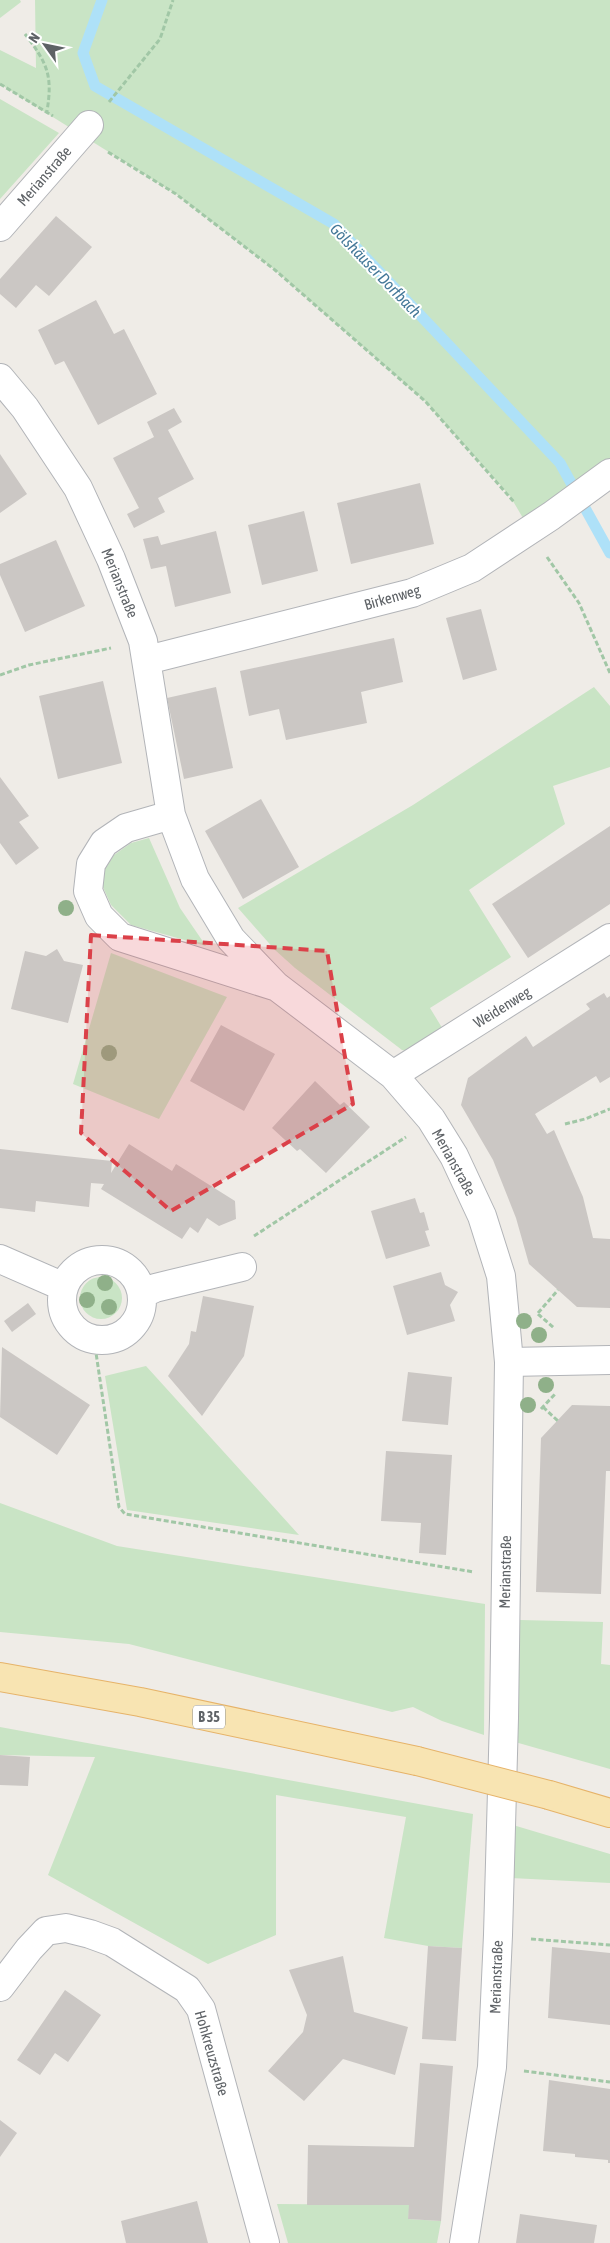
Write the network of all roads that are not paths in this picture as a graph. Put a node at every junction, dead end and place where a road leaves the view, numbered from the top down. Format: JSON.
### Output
{"nodes":[{"id":1,"x":85,"y":130,"type":"road end"},
{"id":2,"x":0,"y":227,"type":"edge"},
{"id":3,"x":0,"y":378,"type":"edge"},
{"id":4,"x":608,"y":475,"type":"edge"},
{"id":5,"x":145,"y":651,"type":"junction"},
{"id":6,"x":171,"y":815,"type":"junction"},
{"id":7,"x":610,"y":938,"type":"edge"},
{"id":8,"x":276,"y":986,"type":"junction"},
{"id":9,"x":393,"y":1075,"type":"junction"},
{"id":10,"x":0,"y":1259,"type":"edge"},
{"id":11,"x":242,"y":1267,"type":"road end"},
{"id":12,"x":64,"y":1287,"type":"junction"},
{"id":13,"x":142,"y":1294,"type":"junction"},
{"id":14,"x":610,"y":1360,"type":"edge"},
{"id":15,"x":509,"y":1362,"type":"junction"},
{"id":16,"x":0,"y":1677,"type":"edge"},
{"id":17,"x":610,"y":1813,"type":"edge"},
{"id":18,"x":0,"y":1987,"type":"edge"},
{"id":19,"x":265,"y":2243,"type":"edge"},
{"id":20,"x":464,"y":2243,"type":"edge"}],
"edges":[{"from":1,"to":2,"type":"street","name":"Merianstraße"},
{"from":3,"to":5,"type":"street","name":"Merianstraße"},
{"from":4,"to":5,"type":"street","name":"Birkenweg"},
{"from":5,"to":6,"type":"street","name":"Merianstraße"},
{"from":6,"to":8,"type":"street","name":"Merianstraße"},
{"from":6,"to":8,"type":"street","name":"Merianstraße"},
{"from":7,"to":9,"type":"street","name":"Weidenweg"},
{"from":8,"to":9,"type":"street","name":"Merianstraße"},
{"from":9,"to":15,"type":"street","name":"Merianstraße"},
{"from":10,"to":12,"type":"street"},
{"from":11,"to":13,"type":"street"},
{"from":12,"to":13,"type":"street"},
{"from":12,"to":13,"type":"street"},
{"from":14,"to":15,"type":"street"},
{"from":15,"to":20,"type":"street","name":"Merianstraße"},
{"from":16,"to":17,"type":"main road","number":"B 35","bridge":true},
{"from":18,"to":19,"type":"street","name":"Hohkreuzstraße"}]}
